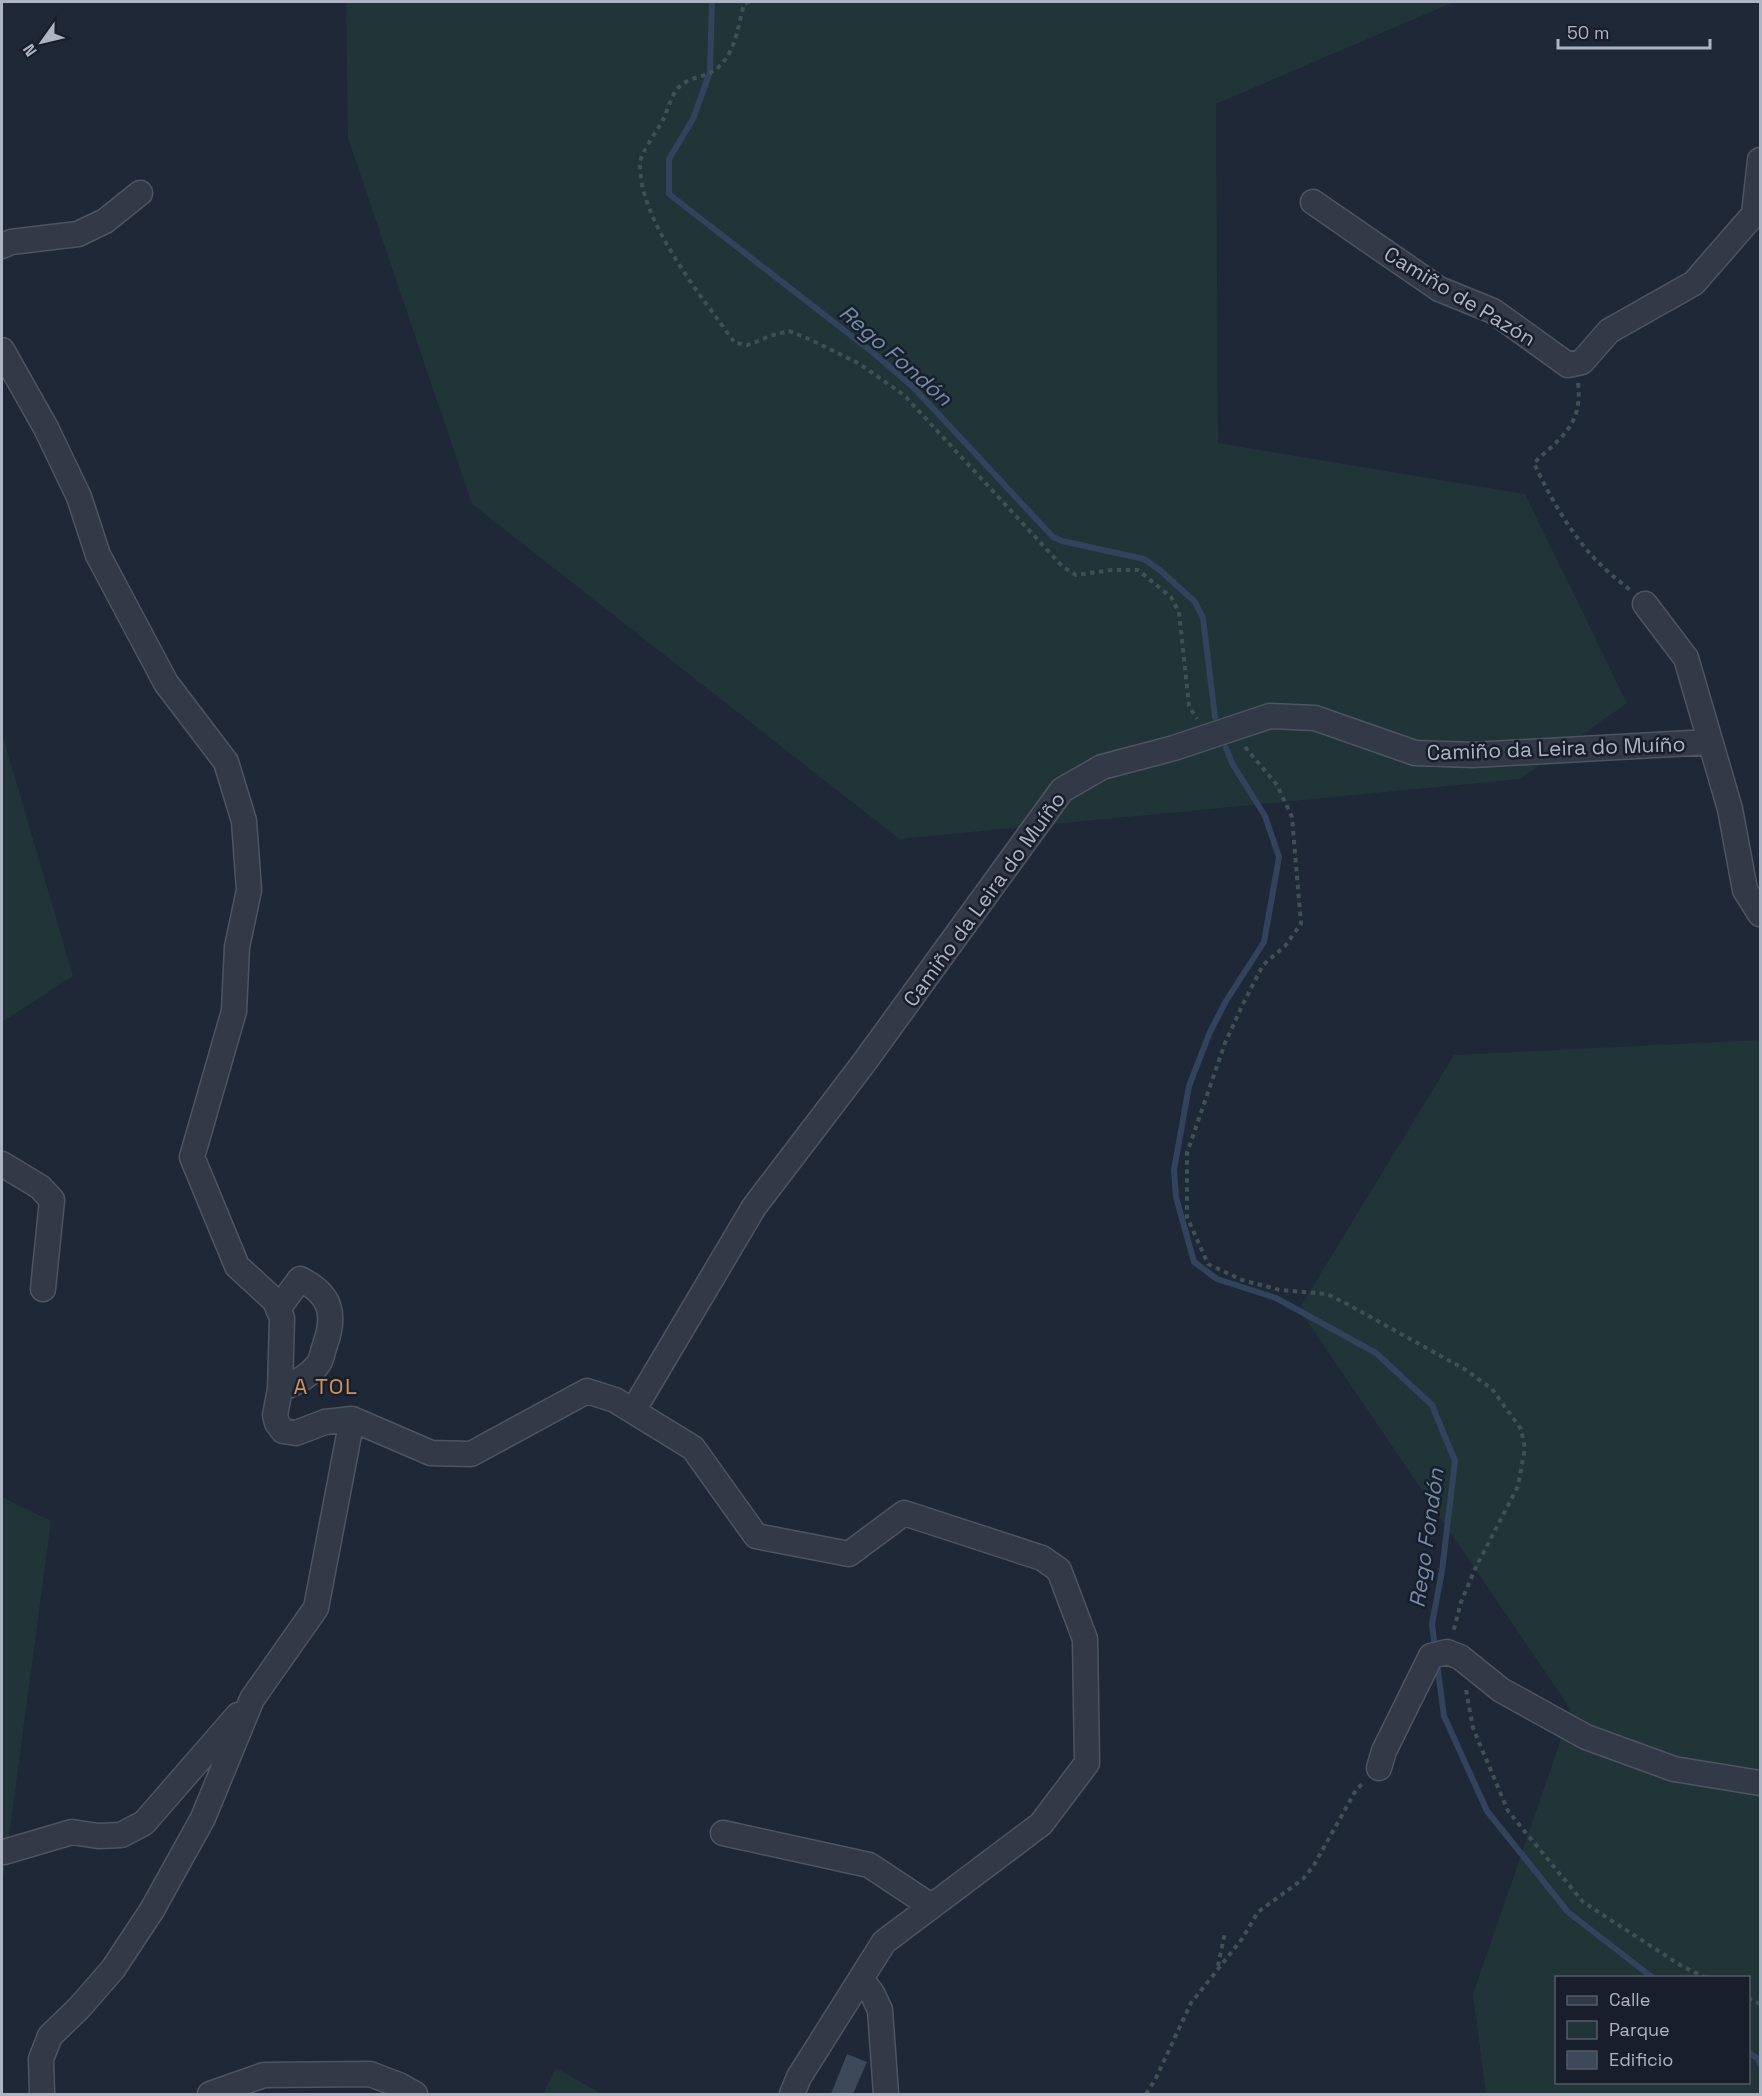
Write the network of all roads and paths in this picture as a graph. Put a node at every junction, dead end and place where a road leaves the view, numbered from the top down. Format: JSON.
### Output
{"nodes":[{"id":1,"x":749,"y":2,"type":"edge"},
{"id":2,"x":1761,"y":160,"type":"edge"},
{"id":3,"x":140,"y":193,"type":"dead end"},
{"id":4,"x":1312,"y":202,"type":"dead end"},
{"id":5,"x":2,"y":246,"type":"edge"},
{"id":6,"x":2,"y":350,"type":"edge"},
{"id":7,"x":1576,"y":364,"type":"junction"},
{"id":8,"x":1645,"y":604,"type":"joint"},
{"id":9,"x":1220,"y":733,"type":"junction"},
{"id":10,"x":1709,"y":742,"type":"junction"},
{"id":11,"x":1761,"y":914,"type":"edge"},
{"id":12,"x":2,"y":1164,"type":"edge"},
{"id":13,"x":43,"y":1289,"type":"dead end"},
{"id":14,"x":278,"y":1309,"type":"junction"},
{"id":15,"x":280,"y":1389,"type":"junction"},
{"id":16,"x":633,"y":1411,"type":"junction"},
{"id":17,"x":352,"y":1419,"type":"junction"},
{"id":18,"x":1454,"y":1654,"type":"junction"},
{"id":19,"x":252,"y":1699,"type":"junction"},
{"id":20,"x":1379,"y":1768,"type":"joint"},
{"id":21,"x":1761,"y":1783,"type":"edge"},
{"id":22,"x":723,"y":1833,"type":"dead end"},
{"id":23,"x":4,"y":1852,"type":"dead end"},
{"id":24,"x":931,"y":1906,"type":"junction"},
{"id":25,"x":1225,"y":1932,"type":"dead end"},
{"id":26,"x":1217,"y":1970,"type":"junction"},
{"id":27,"x":1704,"y":1976,"type":"edge"},
{"id":28,"x":861,"y":1979,"type":"junction"},
{"id":29,"x":42,"y":2094,"type":"edge"},
{"id":30,"x":210,"y":2094,"type":"edge"},
{"id":31,"x":415,"y":2094,"type":"edge"},
{"id":32,"x":792,"y":2094,"type":"edge"},
{"id":33,"x":886,"y":2094,"type":"edge"},
{"id":34,"x":1146,"y":2094,"type":"edge"}],
"edges":[{"from":1,"to":9,"type":"path"},
{"from":2,"to":7,"type":"street"},
{"from":3,"to":5,"type":"street"},
{"from":4,"to":7,"type":"street","name":"Camiño de Pazón"},
{"from":6,"to":14,"type":"street"},
{"from":7,"to":8,"type":"path"},
{"from":8,"to":10,"type":"street"},
{"from":9,"to":10,"type":"street","name":"Camiño da Leira do Muíño"},
{"from":9,"to":16,"type":"street","name":"Camiño da Leira do Muíño"},
{"from":9,"to":18,"type":"path"},
{"from":10,"to":11,"type":"street"},
{"from":12,"to":13,"type":"street"},
{"from":14,"to":15,"type":"street"},
{"from":14,"to":15,"type":"street"},
{"from":15,"to":17,"type":"street"},
{"from":16,"to":17,"type":"street"},
{"from":16,"to":24,"type":"street"},
{"from":17,"to":19,"type":"street"},
{"from":18,"to":20,"type":"street"},
{"from":18,"to":21,"type":"street"},
{"from":18,"to":27,"type":"path"},
{"from":19,"to":23,"type":"street"},
{"from":19,"to":29,"type":"street"},
{"from":20,"to":26,"type":"path"},
{"from":22,"to":24,"type":"street"},
{"from":24,"to":28,"type":"street"},
{"from":25,"to":26,"type":"path"},
{"from":26,"to":34,"type":"path"},
{"from":28,"to":32,"type":"street"},
{"from":28,"to":33,"type":"street"},
{"from":30,"to":31,"type":"street"}]}
